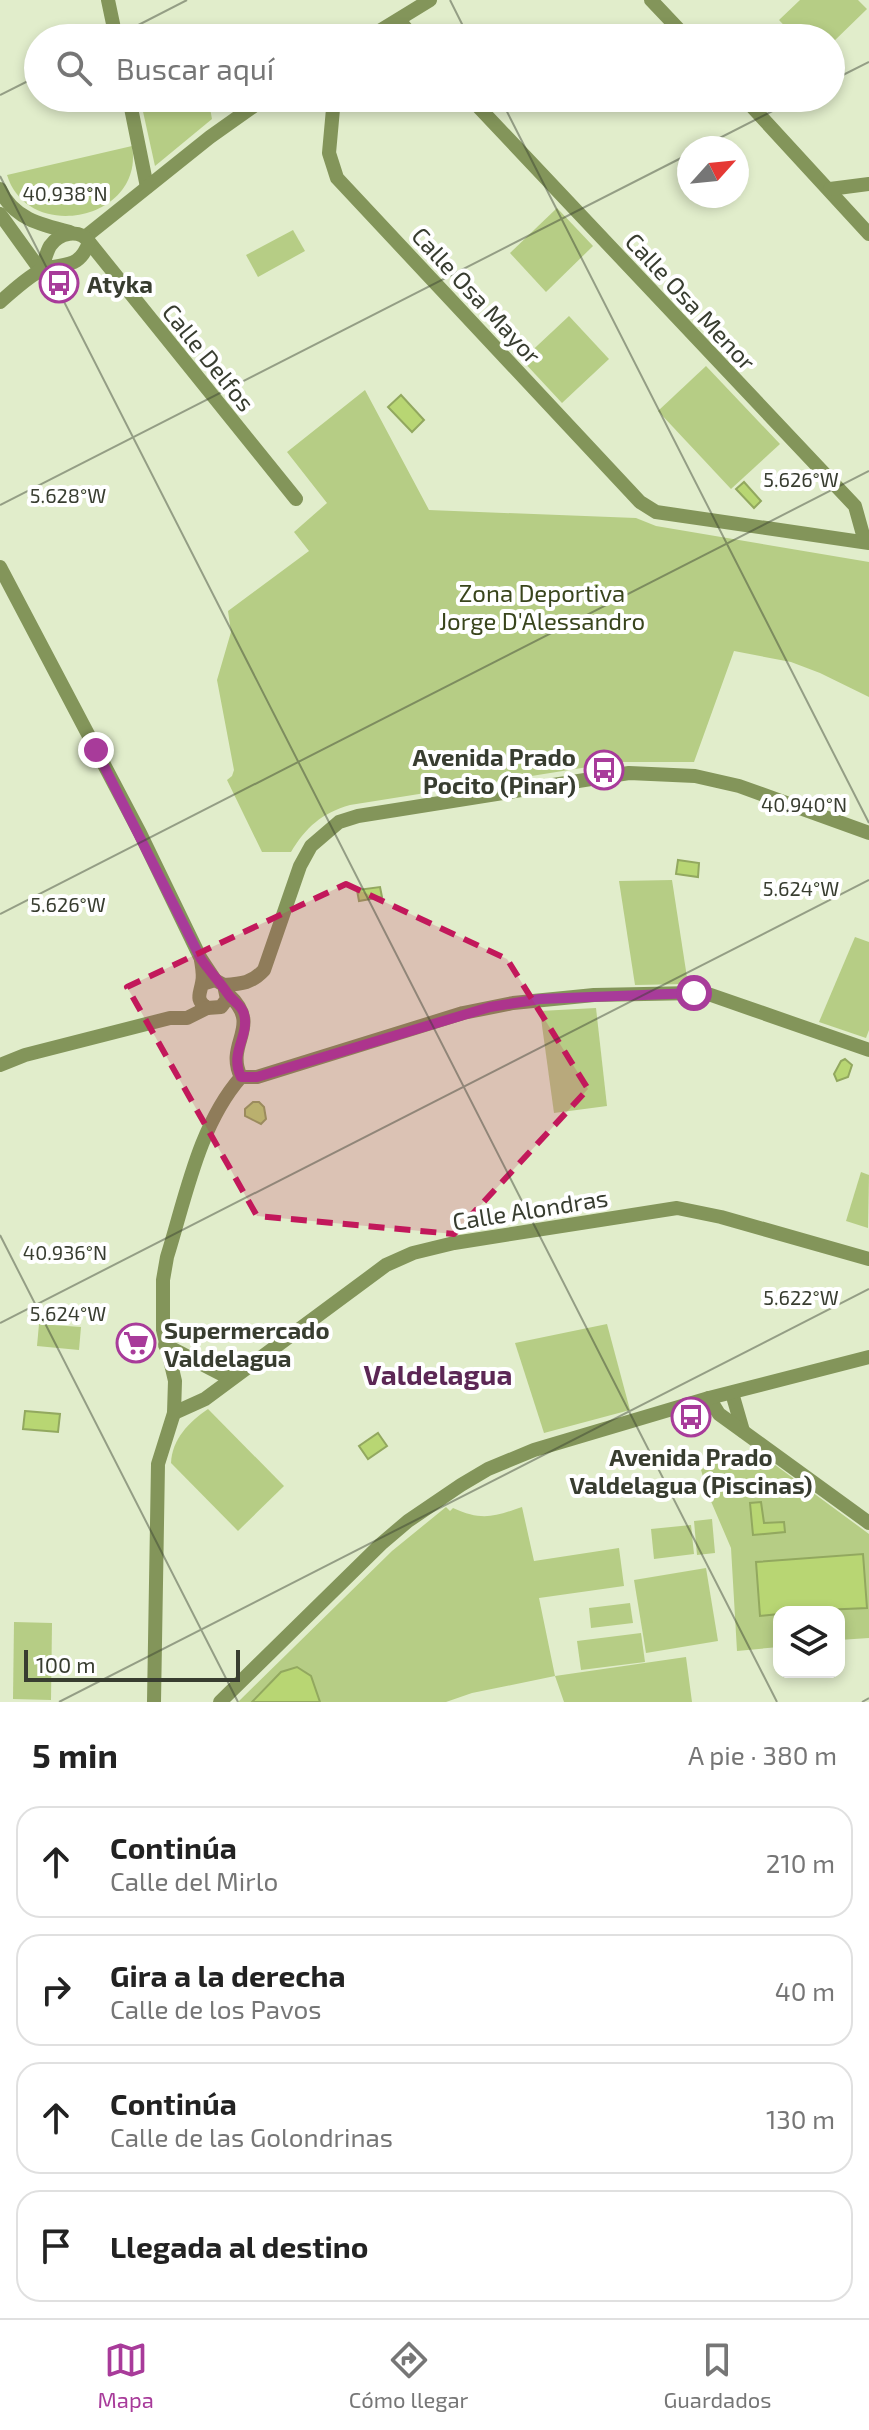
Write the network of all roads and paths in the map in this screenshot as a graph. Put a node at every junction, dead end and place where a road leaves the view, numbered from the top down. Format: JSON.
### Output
{"nodes":[{"id":1,"x":108,"y":0,"type":"edge"},
{"id":2,"x":430,"y":0,"type":"edge"},
{"id":3,"x":651,"y":0,"type":"edge"},
{"id":4,"x":399,"y":20,"type":"junction"},
{"id":5,"x":113,"y":24,"type":"edge"},
{"id":6,"x":393,"y":24,"type":"edge"},
{"id":7,"x":402,"y":24,"type":"edge"},
{"id":8,"x":674,"y":24,"type":"edge"},
{"id":9,"x":132,"y":112,"type":"edge"},
{"id":10,"x":246,"y":112,"type":"edge"},
{"id":11,"x":333,"y":112,"type":"edge"},
{"id":12,"x":483,"y":112,"type":"edge"},
{"id":13,"x":757,"y":112,"type":"edge"},
{"id":14,"x":869,"y":184,"type":"edge"},
{"id":15,"x":147,"y":187,"type":"junction"},
{"id":16,"x":0,"y":189,"type":"edge"},
{"id":17,"x":830,"y":189,"type":"junction"},
{"id":18,"x":2,"y":209,"type":"edge"},
{"id":19,"x":869,"y":234,"type":"edge"},
{"id":20,"x":83,"y":237,"type":"junction"},
{"id":21,"x":47,"y":265,"type":"junction"},
{"id":22,"x":0,"y":302,"type":"edge"},
{"id":23,"x":296,"y":499,"type":"dead end"},
{"id":24,"x":867,"y":542,"type":"edge"},
{"id":25,"x":0,"y":567,"type":"edge"},
{"id":26,"x":869,"y":833,"type":"edge"},
{"id":27,"x":213,"y":994,"type":"junction"},
{"id":28,"x":869,"y":1050,"type":"edge"},
{"id":29,"x":0,"y":1065,"type":"edge"},
{"id":30,"x":241,"y":1077,"type":"junction"},
{"id":31,"x":869,"y":1259,"type":"edge"},
{"id":32,"x":165,"y":1345,"type":"junction"},
{"id":33,"x":869,"y":1357,"type":"edge"},
{"id":34,"x":231,"y":1379,"type":"junction"},
{"id":35,"x":732,"y":1393,"type":"junction"},
{"id":36,"x":709,"y":1398,"type":"junction"},
{"id":37,"x":174,"y":1413,"type":"junction"},
{"id":38,"x":743,"y":1431,"type":"junction"},
{"id":39,"x":869,"y":1523,"type":"edge"},
{"id":40,"x":154,"y":1702,"type":"edge"},
{"id":41,"x":220,"y":1702,"type":"edge"}],
"edges":[{"from":1,"to":5,"type":"street"},
{"from":2,"to":4,"type":"street"},
{"from":3,"to":8,"type":"street"},
{"from":4,"to":6,"type":"street"},
{"from":4,"to":7,"type":"street"},
{"from":9,"to":15,"type":"street"},
{"from":10,"to":15,"type":"street"},
{"from":11,"to":24,"type":"street","name":"Calle Osa Mayor"},
{"from":12,"to":24,"type":"street","name":"Calle Osa Menor"},
{"from":13,"to":17,"type":"street"},
{"from":14,"to":17,"type":"street"},
{"from":15,"to":20,"type":"street"},
{"from":16,"to":18,"type":"street"},
{"from":17,"to":19,"type":"street"},
{"from":18,"to":20,"type":"street"},
{"from":18,"to":21,"type":"street"},
{"from":20,"to":21,"type":"street"},
{"from":20,"to":21,"type":"street"},
{"from":20,"to":23,"type":"street","name":"Calle Delfos"},
{"from":21,"to":22,"type":"street"},
{"from":25,"to":27,"type":"street"},
{"from":26,"to":27,"type":"street"},
{"from":27,"to":29,"type":"street"},
{"from":27,"to":30,"type":"street"},
{"from":28,"to":30,"type":"street"},
{"from":30,"to":32,"type":"street"},
{"from":31,"to":34,"type":"street","name":"Calle Alondras"},
{"from":32,"to":34,"type":"street"},
{"from":32,"to":37,"type":"street"},
{"from":33,"to":35,"type":"street"},
{"from":34,"to":37,"type":"street","name":"Calle Alondras"},
{"from":35,"to":36,"type":"street"},
{"from":35,"to":38,"type":"street"},
{"from":36,"to":38,"type":"street"},
{"from":36,"to":41,"type":"street"},
{"from":37,"to":40,"type":"street"},
{"from":38,"to":39,"type":"street"}]}
